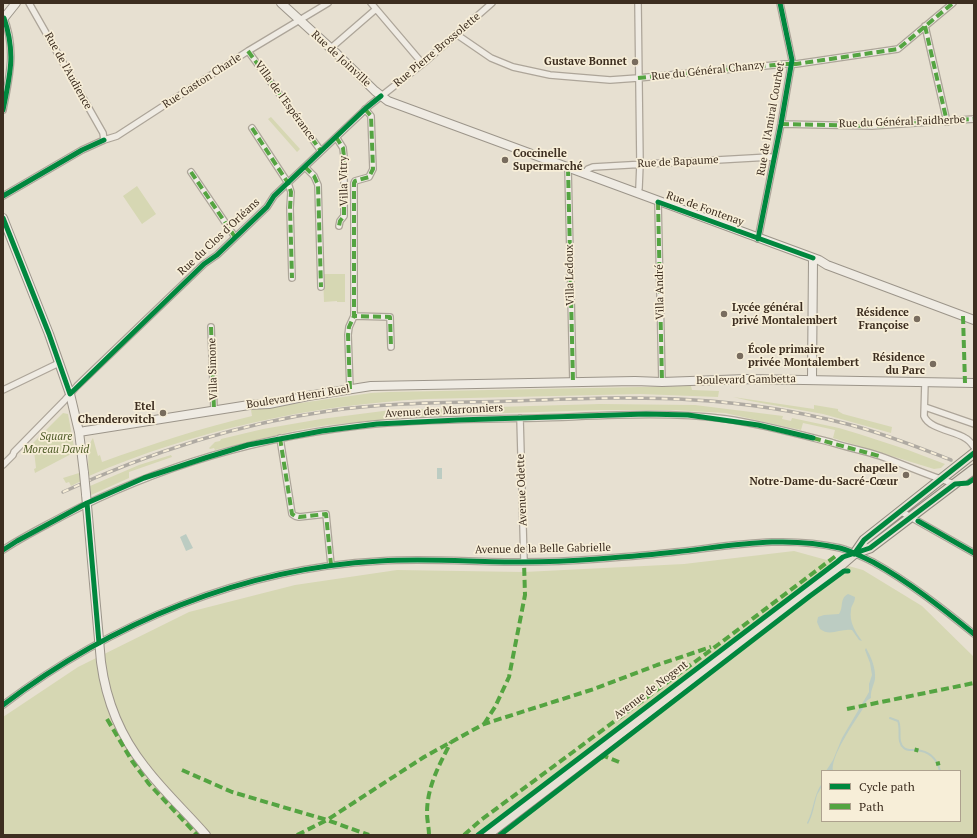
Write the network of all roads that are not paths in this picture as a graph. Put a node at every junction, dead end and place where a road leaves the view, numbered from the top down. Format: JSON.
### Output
{"nodes":[{"id":1,"x":16,"y":3,"type":"edge"},
{"id":2,"x":29,"y":3,"type":"edge"},
{"id":3,"x":281,"y":3,"type":"edge"},
{"id":4,"x":328,"y":3,"type":"edge"},
{"id":5,"x":371,"y":3,"type":"edge"},
{"id":6,"x":490,"y":3,"type":"edge"},
{"id":7,"x":638,"y":3,"type":"edge"},
{"id":8,"x":780,"y":3,"type":"edge"},
{"id":9,"x":953,"y":3,"type":"edge"},
{"id":10,"x":376,"y":9,"type":"junction"},
{"id":11,"x":3,"y":18,"type":"edge"},
{"id":12,"x":299,"y":20,"type":"junction"},
{"id":13,"x":925,"y":26,"type":"junction"},
{"id":14,"x":456,"y":34,"type":"junction"},
{"id":15,"x":331,"y":48,"type":"junction"},
{"id":16,"x":248,"y":51,"type":"junction"},
{"id":17,"x":422,"y":63,"type":"junction"},
{"id":18,"x":791,"y":64,"type":"junction"},
{"id":19,"x":638,"y":78,"type":"junction"},
{"id":20,"x":381,"y":96,"type":"junction"},
{"id":21,"x":365,"y":109,"type":"junction"},
{"id":22,"x":3,"y":110,"type":"edge"},
{"id":23,"x":427,"y":116,"type":"joint"},
{"id":24,"x":974,"y":119,"type":"edge"},
{"id":25,"x":947,"y":122,"type":"junction"},
{"id":26,"x":781,"y":124,"type":"junction"},
{"id":27,"x":252,"y":128,"type":"dead end"},
{"id":28,"x":336,"y":137,"type":"junction"},
{"id":29,"x":104,"y":140,"type":"junction"},
{"id":30,"x":321,"y":151,"type":"junction"},
{"id":31,"x":774,"y":158,"type":"junction"},
{"id":32,"x":640,"y":164,"type":"junction"},
{"id":33,"x":305,"y":167,"type":"junction"},
{"id":34,"x":568,"y":168,"type":"junction"},
{"id":35,"x":191,"y":172,"type":"dead end"},
{"id":36,"x":584,"y":174,"type":"junction"},
{"id":37,"x":288,"y":183,"type":"junction"},
{"id":38,"x":638,"y":193,"type":"junction"},
{"id":39,"x":3,"y":196,"type":"edge"},
{"id":40,"x":658,"y":202,"type":"junction"},
{"id":41,"x":3,"y":218,"type":"edge"},
{"id":42,"x":338,"y":226,"type":"dead end"},
{"id":43,"x":235,"y":237,"type":"junction"},
{"id":44,"x":758,"y":238,"type":"junction"},
{"id":45,"x":813,"y":258,"type":"junction"},
{"id":46,"x":292,"y":278,"type":"dead end"},
{"id":47,"x":321,"y":287,"type":"dead end"},
{"id":48,"x":354,"y":316,"type":"junction"},
{"id":49,"x":974,"y":320,"type":"edge"},
{"id":50,"x":211,"y":327,"type":"dead end"},
{"id":51,"x":391,"y":347,"type":"dead end"},
{"id":52,"x":59,"y":363,"type":"junction"},
{"id":53,"x":812,"y":379,"type":"junction"},
{"id":54,"x":573,"y":382,"type":"junction"},
{"id":55,"x":662,"y":382,"type":"junction"},
{"id":56,"x":924,"y":382,"type":"junction"},
{"id":57,"x":518,"y":383,"type":"joint"},
{"id":58,"x":974,"y":383,"type":"edge"},
{"id":59,"x":350,"y":389,"type":"junction"},
{"id":60,"x":3,"y":390,"type":"edge"},
{"id":61,"x":70,"y":394,"type":"junction"},
{"id":62,"x":925,"y":407,"type":"junction"},
{"id":63,"x":214,"y":410,"type":"junction"},
{"id":64,"x":520,"y":418,"type":"junction"},
{"id":65,"x":974,"y":424,"type":"edge"},
{"id":66,"x":79,"y":432,"type":"junction"},
{"id":67,"x":280,"y":438,"type":"junction"},
{"id":68,"x":974,"y":447,"type":"edge"},
{"id":69,"x":14,"y":452,"type":"junction"},
{"id":70,"x":974,"y":453,"type":"edge"},
{"id":71,"x":3,"y":460,"type":"edge"},
{"id":72,"x":3,"y":465,"type":"edge"},
{"id":73,"x":974,"y":469,"type":"edge"},
{"id":74,"x":941,"y":479,"type":"junction"},
{"id":75,"x":955,"y":484,"type":"junction"},
{"id":76,"x":87,"y":503,"type":"junction"},
{"id":77,"x":900,"y":511,"type":"junction"},
{"id":78,"x":910,"y":517,"type":"junction"},
{"id":79,"x":3,"y":550,"type":"edge"},
{"id":80,"x":855,"y":553,"type":"junction"},
{"id":81,"x":974,"y":553,"type":"edge"},
{"id":82,"x":524,"y":562,"type":"junction"},
{"id":83,"x":331,"y":566,"type":"junction"},
{"id":84,"x":974,"y":634,"type":"edge"},
{"id":85,"x":99,"y":643,"type":"junction"},
{"id":86,"x":3,"y":706,"type":"edge"},
{"id":87,"x":206,"y":835,"type":"edge"},
{"id":88,"x":487,"y":835,"type":"edge"}],
"edges":[{"from":1,"to":11,"type":"street"},
{"from":2,"to":29,"type":"street","name":"Rue de l'Audience"},
{"from":3,"to":12,"type":"street","name":"Rue de Joinville"},
{"from":4,"to":12,"type":"street","name":"Rue Gaston Charle"},
{"from":5,"to":10,"type":"street"},
{"from":6,"to":14,"type":"street","name":"Rue Pierre Brossolette"},
{"from":7,"to":19,"type":"street"},
{"from":8,"to":18,"type":"street","name":"Rue de l'Amiral Courbet"},
{"from":9,"to":13,"type":"street","name":"Rue du Général Chanzy"},
{"from":10,"to":15,"type":"street"},
{"from":10,"to":17,"type":"street"},
{"from":11,"to":22,"type":"street"},
{"from":12,"to":15,"type":"street","name":"Rue de Joinville"},
{"from":12,"to":16,"type":"street","name":"Rue Gaston Charle"},
{"from":13,"to":18,"type":"street","name":"Rue du Général Chanzy"},
{"from":13,"to":25,"type":"street"},
{"from":14,"to":17,"type":"street","name":"Rue Pierre Brossolette"},
{"from":14,"to":19,"type":"street","name":"Rue du Général Chanzy"},
{"from":15,"to":20,"type":"street","name":"Rue de Joinville"},
{"from":16,"to":29,"type":"street","name":"Rue Gaston Charle"},
{"from":16,"to":30,"type":"street","name":"Villa de l'Espérance"},
{"from":17,"to":20,"type":"street","name":"Rue Pierre Brossolette"},
{"from":18,"to":19,"type":"street","name":"Rue du Général Chanzy"},
{"from":18,"to":26,"type":"street","name":"Rue de l'Amiral Courbet"},
{"from":19,"to":32,"type":"street"},
{"from":20,"to":21,"type":"street","name":"Rue du Clos d'Orléans"},
{"from":20,"to":23,"type":"street","name":"Rue de Joinville"},
{"from":21,"to":28,"type":"street","name":"Rue du Clos d'Orléans"},
{"from":21,"to":48,"type":"street"},
{"from":23,"to":34,"type":"street","name":"Rue de Fontenay"},
{"from":24,"to":25,"type":"street","name":"Rue du Général Faidherbe"},
{"from":25,"to":26,"type":"street","name":"Rue du Général Faidherbe"},
{"from":26,"to":31,"type":"street","name":"Rue de l'Amiral Courbet"},
{"from":27,"to":37,"type":"street"},
{"from":28,"to":30,"type":"street","name":"Rue du Clos d'Orléans"},
{"from":28,"to":42,"type":"street","name":"Villa Vitry"},
{"from":29,"to":39,"type":"street","name":"Rue Gaston Charle"},
{"from":30,"to":33,"type":"street","name":"Rue du Clos d'Orléans"},
{"from":31,"to":32,"type":"street","name":"Rue de Bapaume"},
{"from":31,"to":44,"type":"street","name":"Rue de l'Amiral Courbet"},
{"from":32,"to":36,"type":"street","name":"Rue de Bapaume"},
{"from":32,"to":38,"type":"street"},
{"from":33,"to":37,"type":"street","name":"Rue du Clos d'Orléans"},
{"from":33,"to":47,"type":"street"},
{"from":34,"to":36,"type":"street","name":"Rue de Fontenay"},
{"from":34,"to":54,"type":"street","name":"Villa Ledoux"},
{"from":35,"to":43,"type":"street"},
{"from":36,"to":38,"type":"street","name":"Rue de Fontenay"},
{"from":37,"to":43,"type":"street","name":"Rue du Clos d'Orléans"},
{"from":37,"to":46,"type":"street"},
{"from":38,"to":40,"type":"street","name":"Rue de Fontenay"},
{"from":40,"to":44,"type":"street","name":"Rue de Fontenay"},
{"from":40,"to":55,"type":"street","name":"Villa André"},
{"from":41,"to":52,"type":"street"},
{"from":43,"to":61,"type":"street","name":"Rue du Clos d'Orléans"},
{"from":44,"to":45,"type":"street","name":"Rue de Fontenay"},
{"from":45,"to":49,"type":"street","name":"Rue de Fontenay"},
{"from":45,"to":53,"type":"street"},
{"from":48,"to":51,"type":"street"},
{"from":48,"to":59,"type":"street"},
{"from":50,"to":63,"type":"street","name":"Villa Simone"},
{"from":52,"to":60,"type":"street"},
{"from":52,"to":61,"type":"street"},
{"from":53,"to":55,"type":"street","name":"Boulevard Gambetta"},
{"from":53,"to":56,"type":"street","name":"Boulevard Gambetta"},
{"from":54,"to":55,"type":"street","name":"Boulevard Gambetta"},
{"from":54,"to":57,"type":"street","name":"Boulevard Gambetta"},
{"from":56,"to":58,"type":"street","name":"Boulevard Gambetta"},
{"from":56,"to":62,"type":"street"},
{"from":57,"to":59,"type":"street","name":"Boulevard Henri Ruel"},
{"from":59,"to":63,"type":"street","name":"Boulevard Henri Ruel"},
{"from":61,"to":66,"type":"street"},
{"from":61,"to":69,"type":"street","name":"Rue du Clos d'Orléans"},
{"from":62,"to":65,"type":"street"},
{"from":62,"to":68,"type":"street"},
{"from":63,"to":66,"type":"street","name":"Boulevard Henri Ruel"},
{"from":64,"to":67,"type":"street","name":"Avenue des Marronniers"},
{"from":64,"to":74,"type":"street","name":"Avenue des Marronniers"},
{"from":64,"to":82,"type":"street","name":"Avenue Odette"},
{"from":66,"to":76,"type":"street","bridge":true},
{"from":67,"to":76,"type":"street","name":"Avenue des Marronniers"},
{"from":67,"to":83,"type":"street"},
{"from":69,"to":71,"type":"street"},
{"from":69,"to":72,"type":"street"},
{"from":70,"to":74,"type":"main road"},
{"from":73,"to":75,"type":"main road"},
{"from":74,"to":75,"type":"street","name":"Avenue des Marronniers"},
{"from":74,"to":77,"type":"main road"},
{"from":75,"to":78,"type":"main road"},
{"from":76,"to":79,"type":"street","name":"Avenue des Marronniers"},
{"from":76,"to":85,"type":"street"},
{"from":77,"to":78,"type":"street"},
{"from":77,"to":80,"type":"main road"},
{"from":78,"to":80,"type":"main road"},
{"from":78,"to":81,"type":"street"},
{"from":80,"to":82,"type":"street","name":"Avenue de la Belle Gabrielle"},
{"from":80,"to":84,"type":"street","name":"Avenue de la Belle Gabrielle"},
{"from":80,"to":88,"type":"main road","name":"Avenue de Nogent"},
{"from":82,"to":83,"type":"street","name":"Avenue de la Belle Gabrielle"},
{"from":83,"to":85,"type":"street","name":"Avenue de la Belle Gabrielle"},
{"from":85,"to":86,"type":"street","name":"Avenue de la Belle Gabrielle"},
{"from":85,"to":87,"type":"street"}]}
